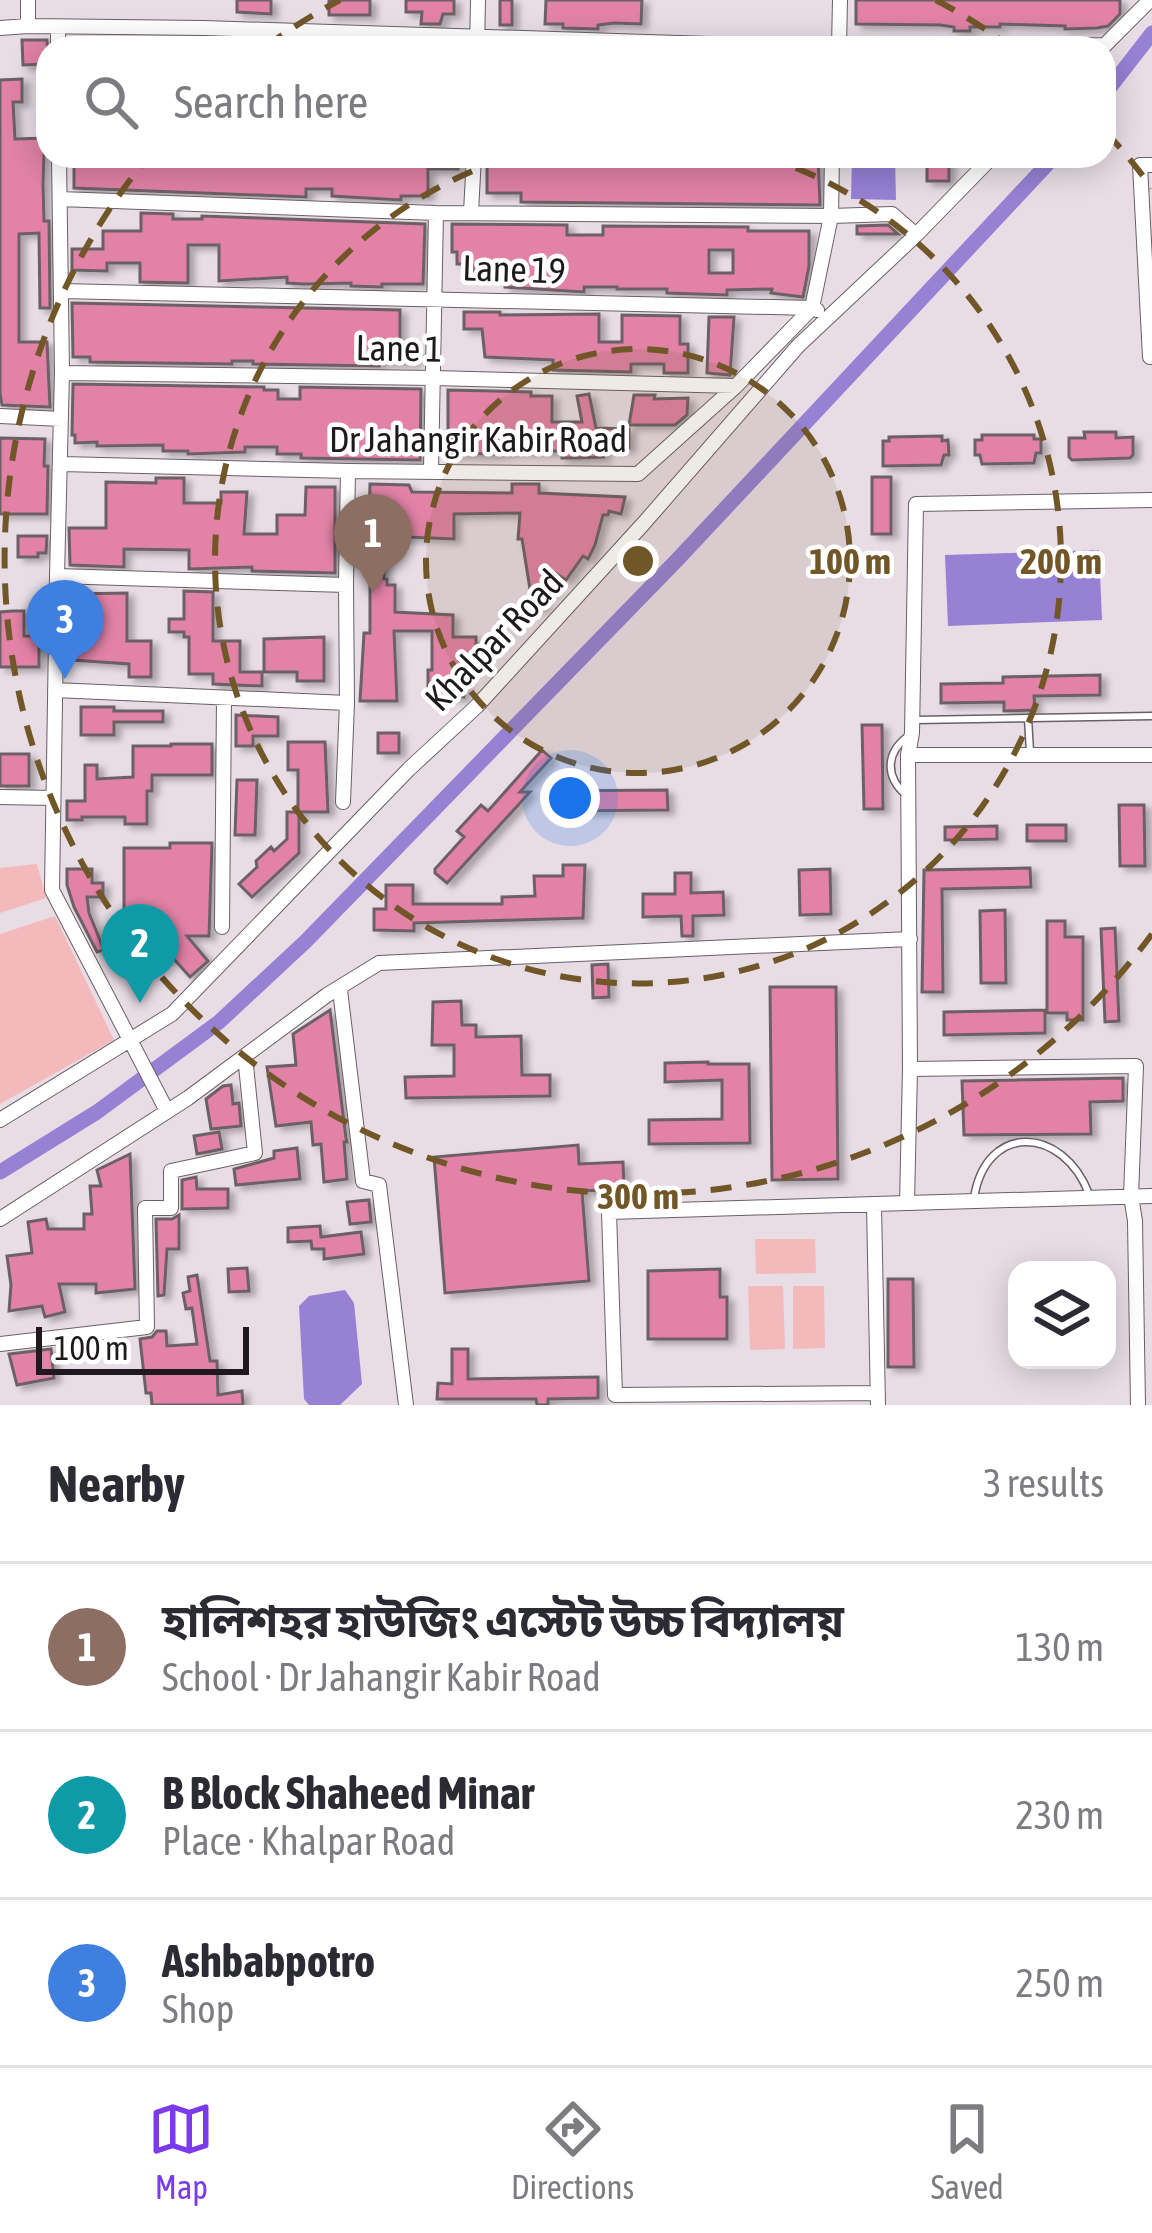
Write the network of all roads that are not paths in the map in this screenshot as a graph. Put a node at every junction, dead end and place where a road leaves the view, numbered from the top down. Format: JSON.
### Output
{"nodes":[{"id":1,"x":28,"y":0,"type":"edge"},
{"id":2,"x":478,"y":0,"type":"edge"},
{"id":3,"x":841,"y":0,"type":"edge"},
{"id":4,"x":1150,"y":0,"type":"edge"},
{"id":5,"x":28,"y":26,"type":"junction"},
{"id":6,"x":58,"y":27,"type":"junction"},
{"id":7,"x":0,"y":28,"type":"edge"},
{"id":8,"x":58,"y":36,"type":"edge"},
{"id":9,"x":361,"y":36,"type":"edge"},
{"id":10,"x":478,"y":36,"type":"edge"},
{"id":11,"x":840,"y":36,"type":"edge"},
{"id":12,"x":1113,"y":36,"type":"edge"},
{"id":13,"x":1152,"y":165,"type":"edge"},
{"id":14,"x":59,"y":168,"type":"edge"},
{"id":15,"x":473,"y":168,"type":"edge"},
{"id":16,"x":832,"y":168,"type":"edge"},
{"id":17,"x":981,"y":168,"type":"edge"},
{"id":18,"x":60,"y":199,"type":"junction"},
{"id":19,"x":471,"y":212,"type":"junction"},
{"id":20,"x":436,"y":213,"type":"junction"},
{"id":21,"x":831,"y":216,"type":"junction"},
{"id":22,"x":916,"y":236,"type":"junction"},
{"id":23,"x":1148,"y":251,"type":"edge"},
{"id":24,"x":61,"y":291,"type":"junction"},
{"id":25,"x":435,"y":297,"type":"junction"},
{"id":26,"x":812,"y":308,"type":"junction"},
{"id":27,"x":830,"y":316,"type":"junction"},
{"id":28,"x":1152,"y":356,"type":"edge"},
{"id":29,"x":62,"y":374,"type":"junction"},
{"id":30,"x":434,"y":378,"type":"junction"},
{"id":31,"x":736,"y":386,"type":"junction"},
{"id":32,"x":0,"y":416,"type":"edge"},
{"id":33,"x":61,"y":419,"type":"junction"},
{"id":34,"x":61,"y":464,"type":"junction"},
{"id":35,"x":431,"y":470,"type":"junction"},
{"id":36,"x":348,"y":471,"type":"junction"},
{"id":37,"x":1152,"y":500,"type":"edge"},
{"id":38,"x":57,"y":576,"type":"junction"},
{"id":39,"x":346,"y":585,"type":"junction"},
{"id":40,"x":55,"y":690,"type":"junction"},
{"id":41,"x":224,"y":699,"type":"junction"},
{"id":42,"x":347,"y":703,"type":"junction"},
{"id":43,"x":1152,"y":716,"type":"edge"},
{"id":44,"x":1028,"y":718,"type":"junction"},
{"id":45,"x":912,"y":727,"type":"junction"},
{"id":46,"x":908,"y":755,"type":"junction"},
{"id":47,"x":1152,"y":755,"type":"edge"},
{"id":48,"x":1030,"y":756,"type":"junction"},
{"id":49,"x":0,"y":796,"type":"edge"},
{"id":50,"x":53,"y":797,"type":"junction"},
{"id":51,"x":909,"y":798,"type":"junction"},
{"id":52,"x":343,"y":802,"type":"dead end"},
{"id":53,"x":222,"y":927,"type":"dead end"},
{"id":54,"x":910,"y":939,"type":"junction"},
{"id":55,"x":340,"y":990,"type":"junction"},
{"id":56,"x":133,"y":1047,"type":"junction"},
{"id":57,"x":245,"y":1056,"type":"junction"},
{"id":58,"x":910,"y":1069,"type":"junction"},
{"id":59,"x":167,"y":1111,"type":"junction"},
{"id":60,"x":0,"y":1120,"type":"edge"},
{"id":61,"x":1131,"y":1196,"type":"junction"},
{"id":62,"x":1152,"y":1196,"type":"edge"},
{"id":63,"x":1089,"y":1198,"type":"junction"},
{"id":64,"x":974,"y":1202,"type":"junction"},
{"id":65,"x":907,"y":1203,"type":"junction"},
{"id":66,"x":874,"y":1206,"type":"junction"},
{"id":67,"x":0,"y":1219,"type":"edge"},
{"id":68,"x":0,"y":1345,"type":"edge"},
{"id":69,"x":878,"y":1399,"type":"edge"},
{"id":70,"x":615,"y":1400,"type":"edge"},
{"id":71,"x":406,"y":1405,"type":"edge"},
{"id":72,"x":1138,"y":1405,"type":"edge"}],
"edges":[{"from":1,"to":5,"type":"street"},
{"from":2,"to":10,"type":"street"},
{"from":3,"to":11,"type":"street"},
{"from":4,"to":12,"type":"street"},
{"from":5,"to":6,"type":"street"},
{"from":5,"to":7,"type":"street"},
{"from":6,"to":8,"type":"street"},
{"from":6,"to":9,"type":"street"},
{"from":13,"to":23,"type":"street"},
{"from":14,"to":18,"type":"street"},
{"from":15,"to":19,"type":"street"},
{"from":16,"to":21,"type":"street"},
{"from":17,"to":22,"type":"street","name":"Khalpar Road"},
{"from":18,"to":20,"type":"street"},
{"from":18,"to":24,"type":"street"},
{"from":19,"to":20,"type":"street"},
{"from":19,"to":21,"type":"street"},
{"from":20,"to":25,"type":"street"},
{"from":21,"to":22,"type":"street"},
{"from":21,"to":26,"type":"street"},
{"from":22,"to":27,"type":"street","name":"Khalpar Road"},
{"from":23,"to":28,"type":"street"},
{"from":24,"to":25,"type":"street","name":"Lane 19"},
{"from":24,"to":29,"type":"street"},
{"from":25,"to":26,"type":"street","name":"Lane 19"},
{"from":25,"to":30,"type":"street"},
{"from":26,"to":27,"type":"street"},
{"from":26,"to":31,"type":"street","name":"Dr Jahangir Kabir Road"},
{"from":27,"to":56,"type":"street","name":"Khalpar Road"},
{"from":29,"to":30,"type":"street","name":"Lane 1"},
{"from":29,"to":33,"type":"street"},
{"from":30,"to":31,"type":"street","name":"Lane 1"},
{"from":30,"to":35,"type":"street"},
{"from":31,"to":35,"type":"street","name":"Dr Jahangir Kabir Road"},
{"from":32,"to":33,"type":"street"},
{"from":33,"to":34,"type":"street"},
{"from":34,"to":36,"type":"street","name":"Dr Jahangir Kabir Road"},
{"from":34,"to":38,"type":"street"},
{"from":35,"to":36,"type":"street","name":"Dr Jahangir Kabir Road"},
{"from":36,"to":39,"type":"street"},
{"from":37,"to":45,"type":"street"},
{"from":38,"to":39,"type":"street"},
{"from":38,"to":40,"type":"street"},
{"from":39,"to":42,"type":"street"},
{"from":40,"to":41,"type":"street"},
{"from":40,"to":50,"type":"street"},
{"from":41,"to":42,"type":"street"},
{"from":41,"to":53,"type":"street"},
{"from":42,"to":52,"type":"street"},
{"from":43,"to":44,"type":"lane"},
{"from":44,"to":45,"type":"lane"},
{"from":44,"to":48,"type":"lane"},
{"from":45,"to":46,"type":"street"},
{"from":45,"to":51,"type":"lane"},
{"from":46,"to":48,"type":"street"},
{"from":46,"to":51,"type":"street"},
{"from":47,"to":48,"type":"street"},
{"from":49,"to":50,"type":"street"},
{"from":50,"to":56,"type":"street"},
{"from":51,"to":54,"type":"street"},
{"from":54,"to":55,"type":"street"},
{"from":54,"to":58,"type":"street"},
{"from":55,"to":57,"type":"street"},
{"from":55,"to":71,"type":"street"},
{"from":56,"to":59,"type":"street"},
{"from":56,"to":60,"type":"street","name":"Khalpar Road"},
{"from":57,"to":59,"type":"street"},
{"from":57,"to":68,"type":"street"},
{"from":58,"to":61,"type":"street"},
{"from":58,"to":65,"type":"street"},
{"from":59,"to":67,"type":"street"},
{"from":61,"to":62,"type":"street"},
{"from":61,"to":63,"type":"street"},
{"from":61,"to":72,"type":"street"},
{"from":63,"to":64,"type":"street"},
{"from":63,"to":64,"type":"lane"},
{"from":64,"to":65,"type":"street"},
{"from":65,"to":66,"type":"street"},
{"from":66,"to":69,"type":"street"},
{"from":66,"to":70,"type":"street"},
{"from":69,"to":70,"type":"street"}]}
